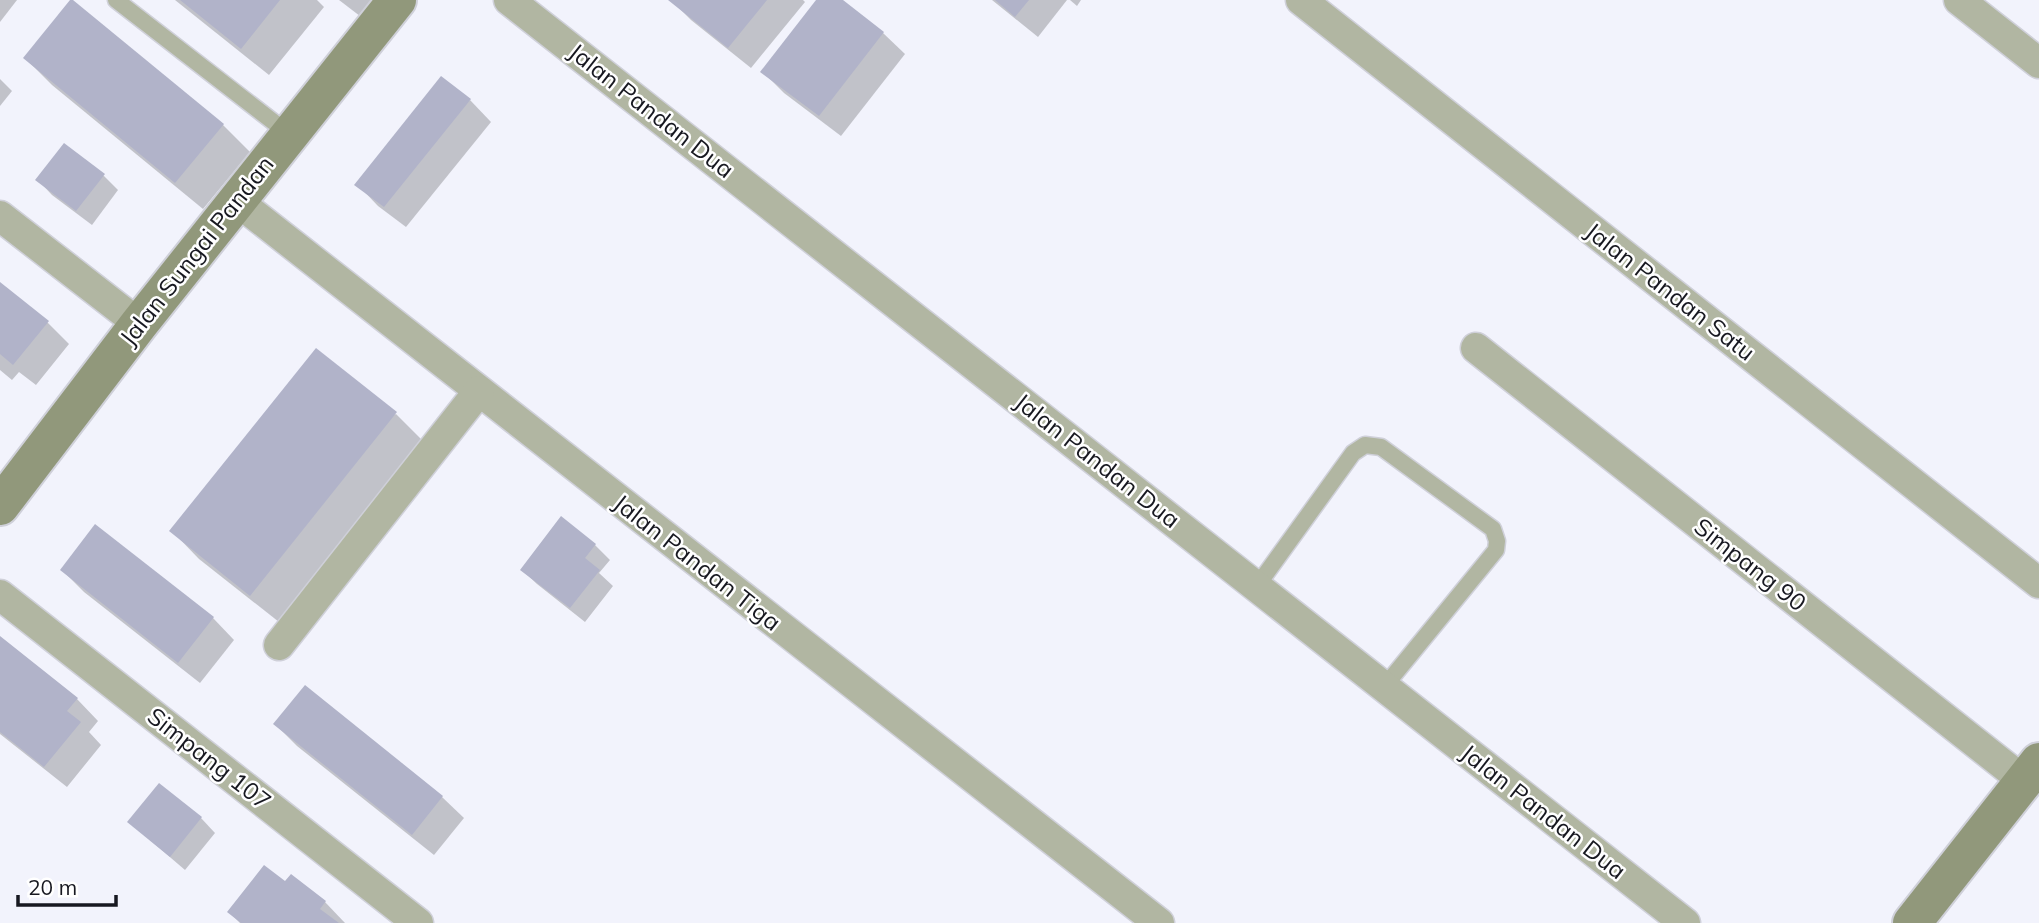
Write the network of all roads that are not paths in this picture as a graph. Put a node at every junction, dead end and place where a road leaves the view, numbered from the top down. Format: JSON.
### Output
{"nodes":[{"id":1,"x":116,"y":0,"type":"edge"},
{"id":2,"x":397,"y":0,"type":"edge"},
{"id":3,"x":509,"y":0,"type":"edge"},
{"id":4,"x":1301,"y":0,"type":"edge"},
{"id":5,"x":1959,"y":0,"type":"edge"},
{"id":6,"x":2039,"y":63,"type":"edge"},
{"id":7,"x":289,"y":134,"type":"junction"},
{"id":8,"x":237,"y":201,"type":"junction"},
{"id":9,"x":0,"y":216,"type":"edge"},
{"id":10,"x":139,"y":324,"type":"junction"},
{"id":11,"x":1476,"y":348,"type":"dead end"},
{"id":12,"x":479,"y":391,"type":"junction"},
{"id":13,"x":0,"y":506,"type":"edge"},
{"id":14,"x":2039,"y":583,"type":"edge"},
{"id":15,"x":1257,"y":586,"type":"junction"},
{"id":16,"x":0,"y":595,"type":"edge"},
{"id":17,"x":279,"y":645,"type":"dead end"},
{"id":18,"x":1384,"y":687,"type":"junction"},
{"id":19,"x":2031,"y":772,"type":"edge"},
{"id":20,"x":418,"y":923,"type":"edge"},
{"id":21,"x":1158,"y":923,"type":"edge"},
{"id":22,"x":1685,"y":923,"type":"edge"},
{"id":23,"x":1912,"y":923,"type":"edge"}],
"edges":[{"from":1,"to":7,"type":"lane"},
{"from":2,"to":7,"type":"street","name":"Jalan Sungai Pandan"},
{"from":3,"to":15,"type":"street","name":"Jalan Pandan Dua"},
{"from":4,"to":14,"type":"street","name":"Jalan Pandan Satu"},
{"from":5,"to":6,"type":"street"},
{"from":7,"to":8,"type":"street","name":"Jalan Sungai Pandan"},
{"from":8,"to":10,"type":"street","name":"Jalan Sungai Pandan"},
{"from":8,"to":12,"type":"street","name":"Jalan Pandan Tiga"},
{"from":9,"to":10,"type":"street"},
{"from":10,"to":13,"type":"street","name":"Jalan Sungai Pandan"},
{"from":11,"to":19,"type":"street","name":"Simpang 90"},
{"from":12,"to":17,"type":"street"},
{"from":12,"to":21,"type":"street","name":"Jalan Pandan Tiga"},
{"from":15,"to":18,"type":"street","name":"Jalan Pandan Dua"},
{"from":15,"to":18,"type":"lane"},
{"from":16,"to":20,"type":"street","name":"Simpang 107"},
{"from":18,"to":22,"type":"street","name":"Jalan Pandan Dua"},
{"from":19,"to":23,"type":"street"}]}
